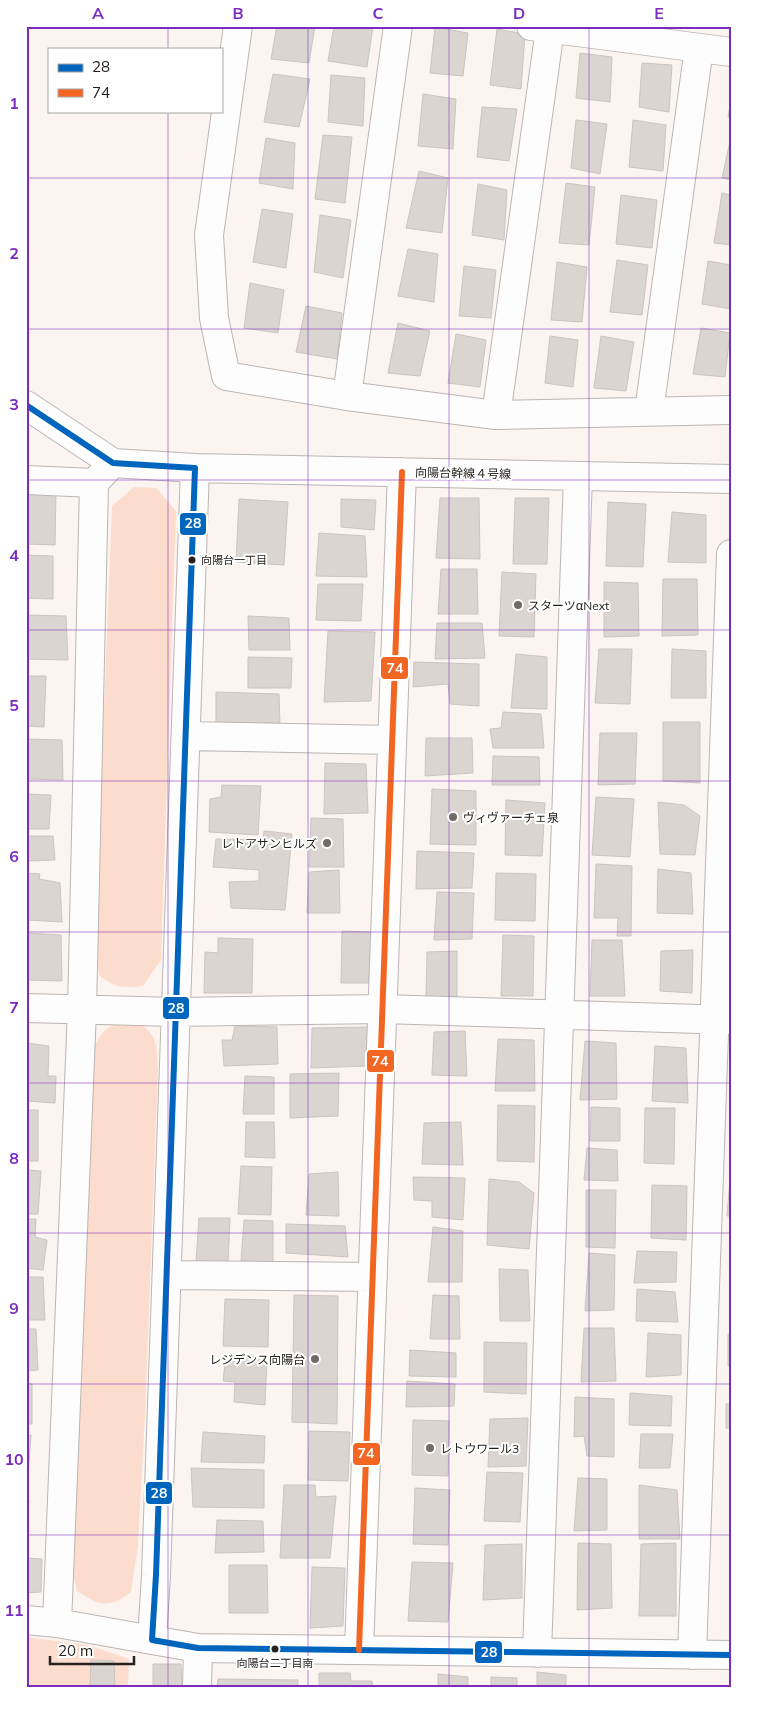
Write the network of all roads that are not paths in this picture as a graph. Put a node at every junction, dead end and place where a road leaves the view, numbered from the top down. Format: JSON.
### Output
{"nodes":[{"id":1,"x":238,"y":26,"type":"edge"},
{"id":2,"x":398,"y":26,"type":"edge"},
{"id":3,"x":541,"y":27,"type":"edge"},
{"id":4,"x":699,"y":48,"type":"junction"},
{"id":5,"x":731,"y":52,"type":"edge"},
{"id":6,"x":347,"y":396,"type":"junction"},
{"id":7,"x":26,"y":406,"type":"edge"},
{"id":8,"x":731,"y":410,"type":"edge"},
{"id":9,"x":649,"y":411,"type":"junction"},
{"id":10,"x":496,"y":415,"type":"junction"},
{"id":11,"x":113,"y":463,"type":"junction"},
{"id":12,"x":195,"y":468,"type":"junction"},
{"id":13,"x":402,"y":472,"type":"junction"},
{"id":14,"x":578,"y":476,"type":"junction"},
{"id":15,"x":731,"y":479,"type":"edge"},
{"id":16,"x":26,"y":480,"type":"edge"},
{"id":17,"x":94,"y":482,"type":"junction"},
{"id":18,"x":731,"y":554,"type":"edge"},
{"id":19,"x":186,"y":736,"type":"junction"},
{"id":20,"x":392,"y":740,"type":"junction"},
{"id":21,"x":26,"y":1008,"type":"edge"},
{"id":22,"x":382,"y":1009,"type":"junction"},
{"id":23,"x":82,"y":1010,"type":"junction"},
{"id":24,"x":176,"y":1012,"type":"junction"},
{"id":25,"x":559,"y":1015,"type":"junction"},
{"id":26,"x":723,"y":1020,"type":"edge"},
{"id":27,"x":167,"y":1275,"type":"junction"},
{"id":28,"x":373,"y":1277,"type":"junction"},
{"id":29,"x":26,"y":1620,"type":"edge"},
{"id":30,"x":57,"y":1623,"type":"junction"},
{"id":31,"x":152,"y":1640,"type":"junction"},
{"id":32,"x":198,"y":1648,"type":"junction"},
{"id":33,"x":359,"y":1650,"type":"junction"},
{"id":34,"x":537,"y":1652,"type":"junction"},
{"id":35,"x":692,"y":1655,"type":"junction"},
{"id":36,"x":731,"y":1655,"type":"edge"},
{"id":37,"x":197,"y":1687,"type":"edge"}],
"edges":[{"from":1,"to":6,"type":"street"},
{"from":2,"to":6,"type":"street"},
{"from":3,"to":4,"type":"street"},
{"from":3,"to":10,"type":"street"},
{"from":4,"to":5,"type":"street"},
{"from":4,"to":9,"type":"street"},
{"from":6,"to":10,"type":"street"},
{"from":7,"to":11,"type":"street"},
{"from":8,"to":9,"type":"street"},
{"from":9,"to":10,"type":"street"},
{"from":11,"to":12,"type":"street","name":"向陽台幹線４号線"},
{"from":11,"to":17,"type":"street"},
{"from":12,"to":13,"type":"street","name":"向陽台幹線４号線"},
{"from":12,"to":19,"type":"street"},
{"from":13,"to":14,"type":"street","name":"向陽台幹線４号線"},
{"from":13,"to":20,"type":"street"},
{"from":14,"to":15,"type":"street","name":"向陽台幹線４号線"},
{"from":14,"to":25,"type":"street"},
{"from":16,"to":17,"type":"street"},
{"from":17,"to":23,"type":"street"},
{"from":18,"to":26,"type":"street"},
{"from":19,"to":20,"type":"street"},
{"from":19,"to":24,"type":"street"},
{"from":20,"to":22,"type":"street"},
{"from":21,"to":23,"type":"street"},
{"from":22,"to":24,"type":"street"},
{"from":22,"to":25,"type":"street"},
{"from":22,"to":28,"type":"street"},
{"from":23,"to":24,"type":"street"},
{"from":23,"to":30,"type":"street"},
{"from":24,"to":27,"type":"street"},
{"from":25,"to":26,"type":"street"},
{"from":25,"to":34,"type":"street"},
{"from":26,"to":35,"type":"street"},
{"from":27,"to":28,"type":"street"},
{"from":27,"to":31,"type":"street"},
{"from":28,"to":33,"type":"street"},
{"from":29,"to":30,"type":"street"},
{"from":30,"to":31,"type":"street"},
{"from":31,"to":32,"type":"street"},
{"from":32,"to":33,"type":"street"},
{"from":32,"to":37,"type":"street"},
{"from":33,"to":34,"type":"street"},
{"from":34,"to":35,"type":"street"},
{"from":35,"to":36,"type":"street"}]}
